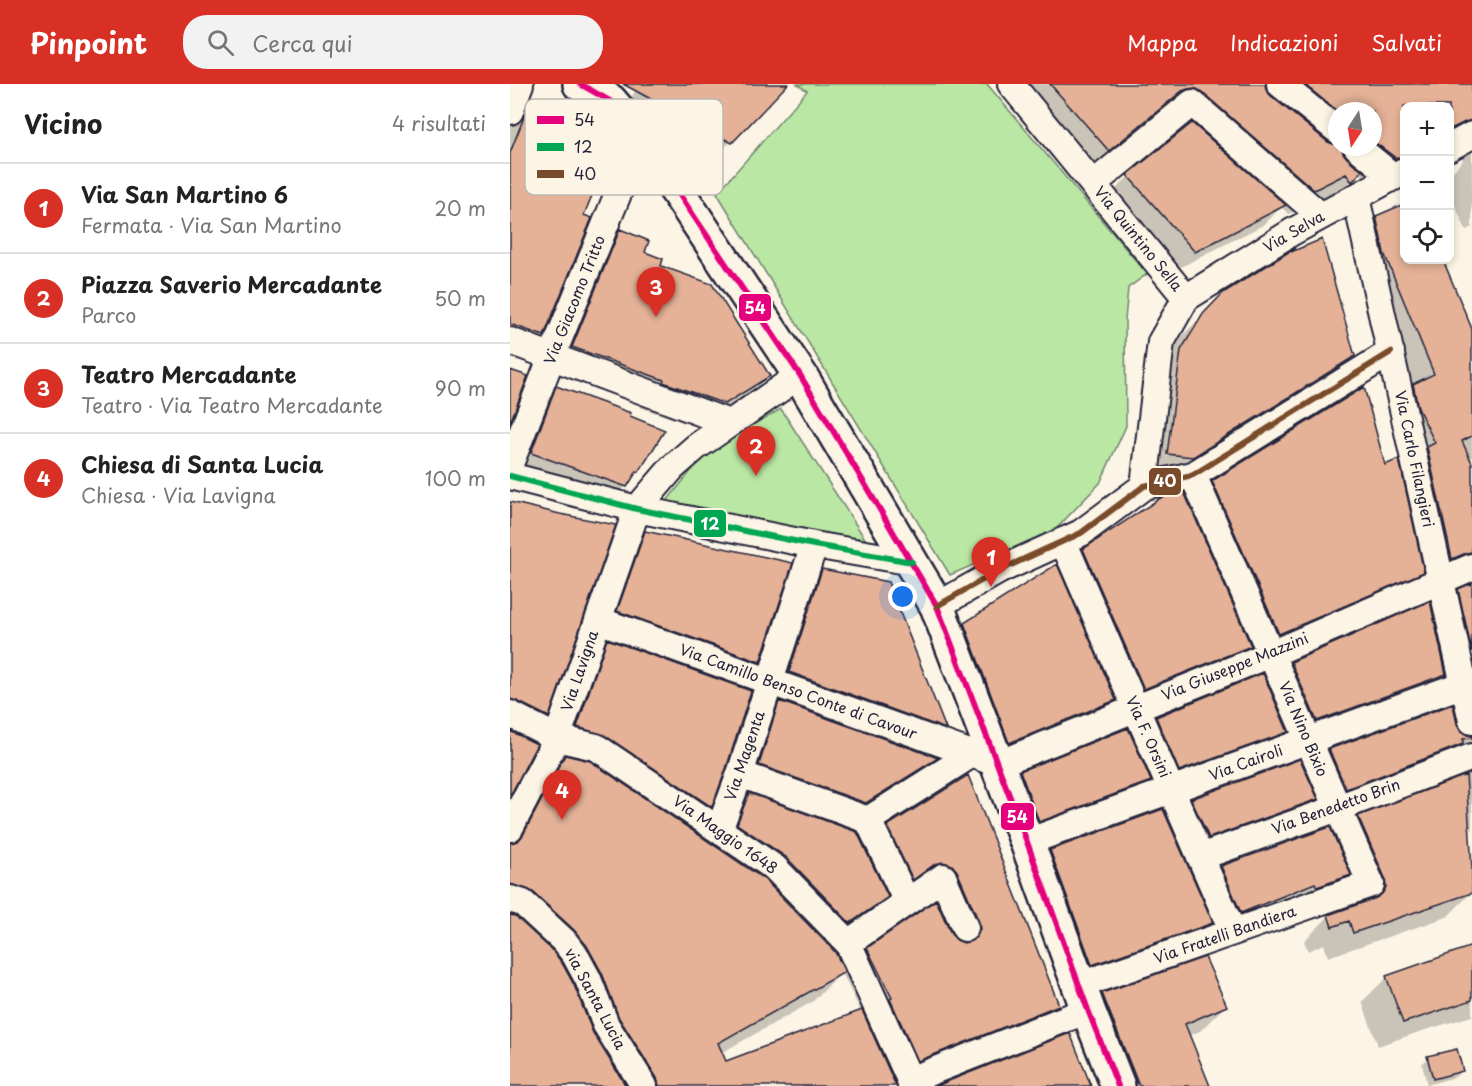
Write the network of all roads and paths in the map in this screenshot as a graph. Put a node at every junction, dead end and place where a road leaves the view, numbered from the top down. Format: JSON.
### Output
{"nodes":[{"id":1,"x":520,"y":84,"type":"edge"},
{"id":2,"x":580,"y":84,"type":"edge"},
{"id":3,"x":1280,"y":84,"type":"edge"},
{"id":4,"x":1013,"y":85,"type":"edge"},
{"id":5,"x":614,"y":93,"type":"edge"},
{"id":6,"x":510,"y":111,"type":"edge"},
{"id":7,"x":1328,"y":123,"type":"edge"},
{"id":8,"x":1472,"y":135,"type":"edge"},
{"id":9,"x":1454,"y":144,"type":"edge"},
{"id":10,"x":1371,"y":156,"type":"edge"},
{"id":11,"x":1399,"y":174,"type":"edge"},
{"id":12,"x":1093,"y":184,"type":"junction"},
{"id":13,"x":617,"y":195,"type":"edge"},
{"id":14,"x":680,"y":195,"type":"edge"},
{"id":15,"x":1356,"y":198,"type":"junction"},
{"id":16,"x":1321,"y":216,"type":"junction"},
{"id":17,"x":1186,"y":298,"type":"junction"},
{"id":18,"x":510,"y":341,"type":"edge"},
{"id":19,"x":1390,"y":352,"type":"junction"},
{"id":20,"x":552,"y":356,"type":"junction"},
{"id":21,"x":800,"y":375,"type":"junction"},
{"id":22,"x":729,"y":423,"type":"junction"},
{"id":23,"x":510,"y":464,"type":"edge"},
{"id":24,"x":1193,"y":475,"type":"junction"},
{"id":25,"x":510,"y":476,"type":"edge"},
{"id":26,"x":1144,"y":486,"type":"junction"},
{"id":27,"x":637,"y":509,"type":"junction"},
{"id":28,"x":1063,"y":541,"type":"junction"},
{"id":29,"x":814,"y":545,"type":"junction"},
{"id":30,"x":912,"y":562,"type":"junction"},
{"id":31,"x":1472,"y":567,"type":"edge"},
{"id":32,"x":1441,"y":581,"type":"junction"},
{"id":33,"x":937,"y":606,"type":"junction"},
{"id":34,"x":598,"y":620,"type":"junction"},
{"id":35,"x":1271,"y":654,"type":"junction"},
{"id":36,"x":771,"y":682,"type":"junction"},
{"id":37,"x":1464,"y":684,"type":"junction"},
{"id":38,"x":1135,"y":708,"type":"junction"},
{"id":39,"x":510,"y":714,"type":"edge"},
{"id":40,"x":1472,"y":721,"type":"edge"},
{"id":41,"x":557,"y":738,"type":"junction"},
{"id":42,"x":1308,"y":740,"type":"junction"},
{"id":43,"x":1472,"y":756,"type":"edge"},
{"id":44,"x":985,"y":759,"type":"junction"},
{"id":45,"x":740,"y":774,"type":"junction"},
{"id":46,"x":1172,"y":790,"type":"junction"},
{"id":47,"x":1338,"y":808,"type":"junction"},
{"id":48,"x":868,"y":820,"type":"junction"},
{"id":49,"x":510,"y":828,"type":"edge"},
{"id":50,"x":719,"y":830,"type":"junction"},
{"id":51,"x":1027,"y":842,"type":"junction"},
{"id":52,"x":1200,"y":857,"type":"junction"},
{"id":53,"x":1371,"y":884,"type":"joint"},
{"id":54,"x":510,"y":899,"type":"edge"},
{"id":55,"x":907,"y":902,"type":"junction"},
{"id":56,"x":965,"y":928,"type":"dead end"},
{"id":57,"x":1233,"y":932,"type":"junction"},
{"id":58,"x":848,"y":943,"type":"junction"},
{"id":59,"x":1084,"y":998,"type":"junction"},
{"id":60,"x":910,"y":1083,"type":"edge"},
{"id":61,"x":644,"y":1086,"type":"edge"},
{"id":62,"x":1118,"y":1086,"type":"edge"}],
"edges":[{"from":1,"to":6,"type":"street"},
{"from":2,"to":5,"type":"street"},
{"from":3,"to":7,"type":"street"},
{"from":4,"to":12,"type":"street","name":"Via Quintino Sella"},
{"from":8,"to":9,"type":"street"},
{"from":10,"to":11,"type":"street"},
{"from":11,"to":15,"type":"street","name":"Via Selva"},
{"from":12,"to":16,"type":"street"},
{"from":12,"to":17,"type":"street","name":"Via Quintino Sella"},
{"from":13,"to":20,"type":"street","name":"Via Giacomo Tritto"},
{"from":14,"to":21,"type":"street"},
{"from":15,"to":16,"type":"street","name":"Via Selva"},
{"from":15,"to":19,"type":"street","name":"Via Carlo Filangieri"},
{"from":16,"to":17,"type":"street","name":"Via Selva"},
{"from":17,"to":26,"type":"street","name":"Via Quintino Sella"},
{"from":18,"to":20,"type":"street"},
{"from":19,"to":24,"type":"street"},
{"from":19,"to":32,"type":"street","name":"Via Carlo Filangieri"},
{"from":20,"to":22,"type":"street"},
{"from":20,"to":23,"type":"street","name":"Via Giacomo Tritto"},
{"from":21,"to":22,"type":"street"},
{"from":21,"to":30,"type":"street"},
{"from":22,"to":27,"type":"street"},
{"from":24,"to":26,"type":"street"},
{"from":24,"to":35,"type":"street","name":"Via Nino Bixio"},
{"from":25,"to":27,"type":"street"},
{"from":26,"to":28,"type":"street"},
{"from":27,"to":29,"type":"street"},
{"from":27,"to":34,"type":"street","name":"Via Lavigna"},
{"from":28,"to":33,"type":"street"},
{"from":28,"to":38,"type":"street","name":"Via F. Orsini"},
{"from":29,"to":30,"type":"street"},
{"from":29,"to":36,"type":"street","name":"Via Magenta"},
{"from":30,"to":33,"type":"street"},
{"from":31,"to":32,"type":"street","name":"Via Giuseppe Mazzini"},
{"from":32,"to":35,"type":"street","name":"Via Giuseppe Mazzini"},
{"from":32,"to":37,"type":"street","name":"Via Carlo Filangieri"},
{"from":33,"to":44,"type":"street"},
{"from":34,"to":36,"type":"street","name":"Via Camillo Benso Conte di Cavour"},
{"from":34,"to":41,"type":"street","name":"Via Lavigna"},
{"from":35,"to":38,"type":"street","name":"Via Giuseppe Mazzini"},
{"from":35,"to":42,"type":"street","name":"Via Nino Bixio"},
{"from":36,"to":44,"type":"street","name":"Via Camillo Benso Conte di Cavour"},
{"from":36,"to":45,"type":"street","name":"Via Magenta"},
{"from":37,"to":40,"type":"street","name":"Via Carlo Filangieri"},
{"from":37,"to":42,"type":"street","name":"Via Cairoli"},
{"from":38,"to":44,"type":"street","name":"Via Giuseppe Mazzini"},
{"from":38,"to":46,"type":"street","name":"Via F. Orsini"},
{"from":39,"to":41,"type":"street","name":"Via Maggio 1648"},
{"from":41,"to":49,"type":"street","name":"Via Lavigna"},
{"from":41,"to":50,"type":"street","name":"Via Maggio 1648"},
{"from":42,"to":46,"type":"street","name":"Via Cairoli"},
{"from":42,"to":47,"type":"street","name":"Via Nino Bixio"},
{"from":43,"to":47,"type":"street","name":"Via Benedetto Brin"},
{"from":44,"to":48,"type":"street","name":"Via Giuseppe Mazzini"},
{"from":44,"to":51,"type":"street"},
{"from":45,"to":48,"type":"street"},
{"from":45,"to":50,"type":"street","name":"Via Magenta"},
{"from":46,"to":51,"type":"street","name":"Via Cairoli"},
{"from":46,"to":52,"type":"street","name":"Via F. Orsini"},
{"from":47,"to":52,"type":"street","name":"Via Benedetto Brin"},
{"from":47,"to":53,"type":"street","name":"Via Nino Bixio"},
{"from":48,"to":55,"type":"street"},
{"from":50,"to":58,"type":"street","name":"Via Maggio 1648"},
{"from":51,"to":59,"type":"street"},
{"from":52,"to":57,"type":"street","name":"Via F. Orsini"},
{"from":53,"to":57,"type":"street","name":"Via Fratelli Bandiera"},
{"from":54,"to":61,"type":"street","name":"via Santa Lucia"},
{"from":55,"to":56,"type":"street"},
{"from":55,"to":58,"type":"street"},
{"from":57,"to":59,"type":"street","name":"Via Fratelli Bandiera"},
{"from":58,"to":60,"type":"street","name":"Via Maggio 1648"},
{"from":59,"to":60,"type":"street","name":"Via Fratelli Bandiera"},
{"from":59,"to":62,"type":"street"}]}
